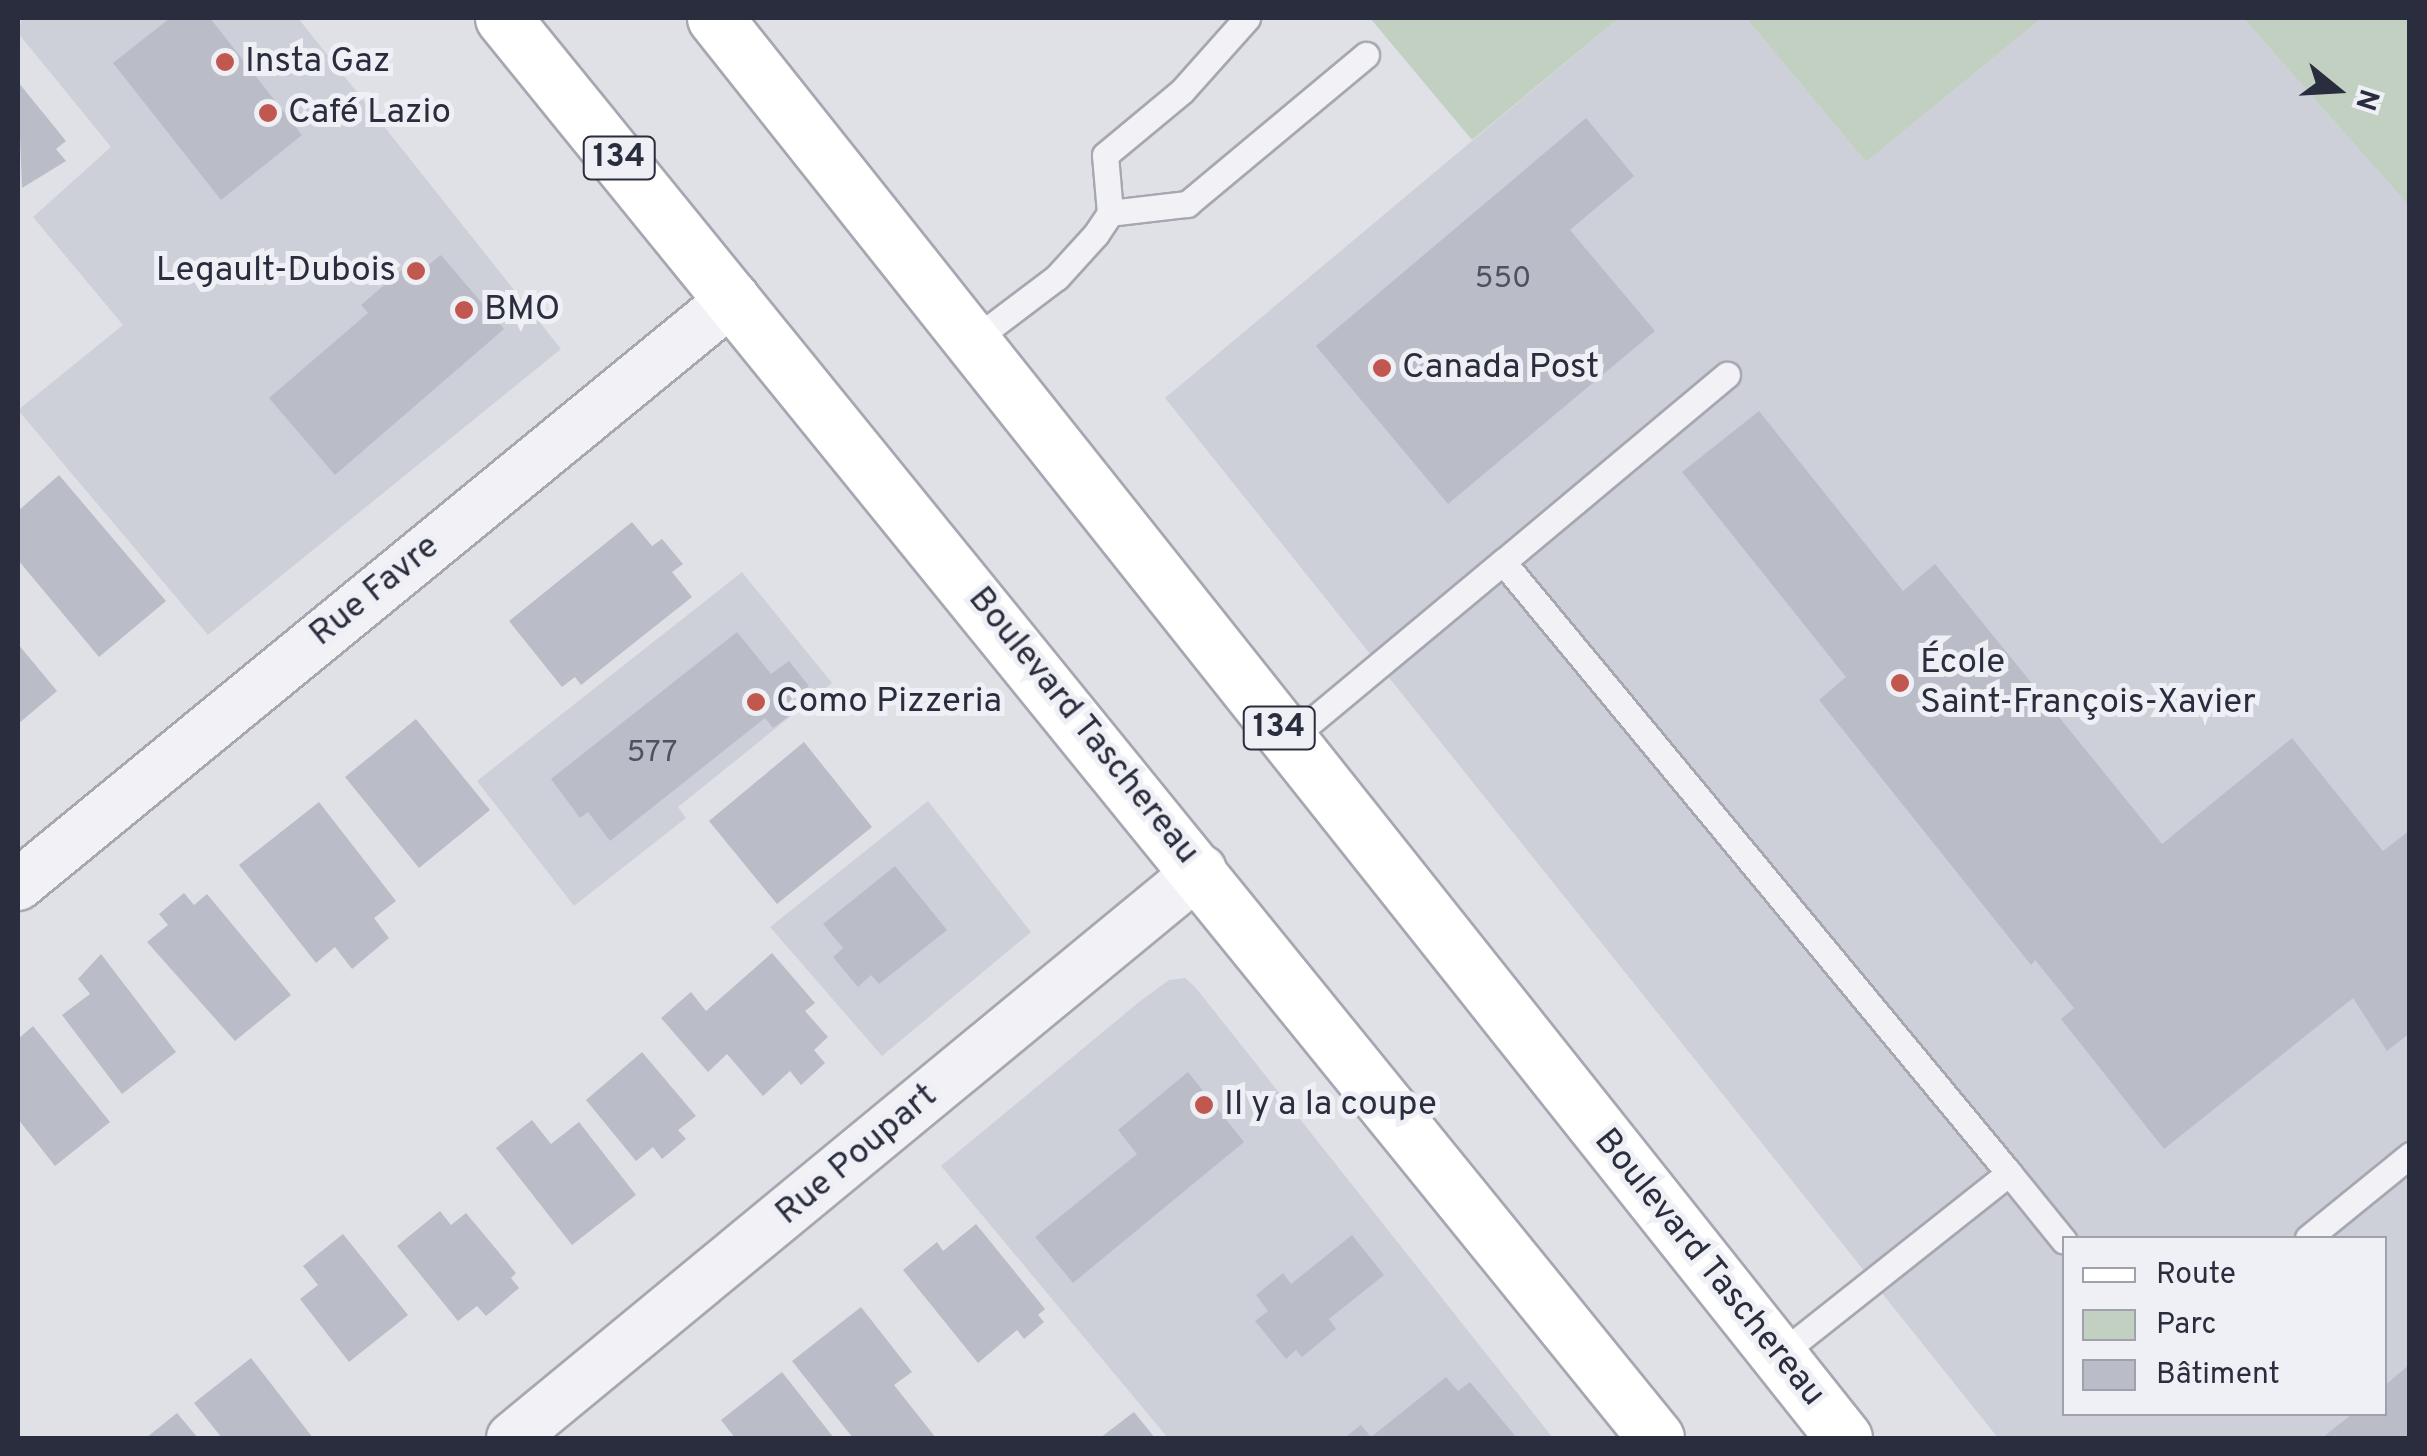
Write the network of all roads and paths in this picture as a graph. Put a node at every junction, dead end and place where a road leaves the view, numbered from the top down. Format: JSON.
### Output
{"nodes":[{"id":1,"x":503,"y":18,"type":"edge"},
{"id":2,"x":715,"y":18,"type":"edge"},
{"id":3,"x":1248,"y":18,"type":"edge"},
{"id":4,"x":1366,"y":55,"type":"dead end"},
{"id":5,"x":1110,"y":213,"type":"junction"},
{"id":6,"x":734,"y":298,"type":"junction"},
{"id":7,"x":970,"y":342,"type":"junction"},
{"id":8,"x":1727,"y":376,"type":"dead end"},
{"id":9,"x":1502,"y":562,"type":"junction"},
{"id":10,"x":1289,"y":740,"type":"junction"},
{"id":11,"x":1201,"y":870,"type":"junction"},
{"id":12,"x":18,"y":885,"type":"edge"},
{"id":13,"x":2410,"y":1155,"type":"edge"},
{"id":14,"x":2010,"y":1173,"type":"junction"},
{"id":15,"x":2310,"y":1236,"type":"edge"},
{"id":16,"x":2062,"y":1239,"type":"edge"},
{"id":17,"x":1778,"y":1356,"type":"junction"},
{"id":18,"x":512,"y":1438,"type":"edge"},
{"id":19,"x":1656,"y":1438,"type":"edge"},
{"id":20,"x":1844,"y":1438,"type":"edge"}],
"edges":[{"from":1,"to":6,"type":"main road","name":"Boulevard Taschereau","number":"134"},
{"from":2,"to":7,"type":"main road","name":"Boulevard Taschereau","number":"134"},
{"from":3,"to":5,"type":"lane"},
{"from":4,"to":5,"type":"lane"},
{"from":5,"to":7,"type":"lane"},
{"from":6,"to":11,"type":"main road","name":"Boulevard Taschereau","number":"134"},
{"from":6,"to":12,"type":"street","name":"Rue Favre"},
{"from":7,"to":10,"type":"main road","name":"Boulevard Taschereau","number":"134"},
{"from":8,"to":9,"type":"lane"},
{"from":9,"to":10,"type":"lane"},
{"from":9,"to":14,"type":"lane"},
{"from":10,"to":17,"type":"main road","name":"Boulevard Taschereau","number":"134"},
{"from":11,"to":18,"type":"street","name":"Rue Poupart"},
{"from":11,"to":19,"type":"main road","name":"Boulevard Taschereau","number":"134"},
{"from":13,"to":15,"type":"lane"},
{"from":14,"to":16,"type":"lane"},
{"from":14,"to":17,"type":"lane"},
{"from":17,"to":20,"type":"main road","name":"Boulevard Taschereau","number":"134"}]}
